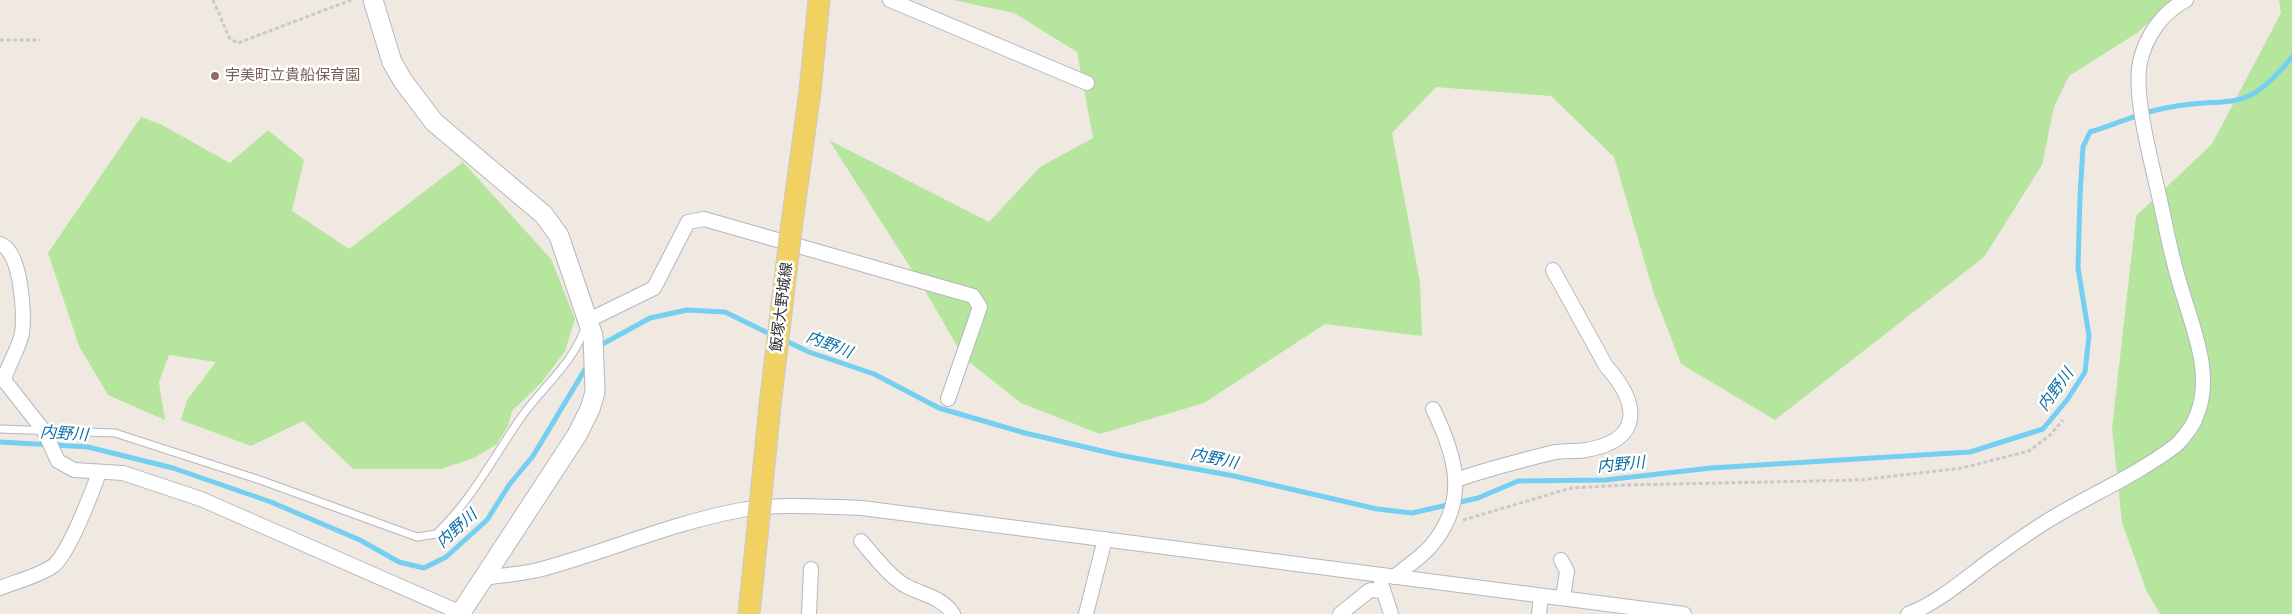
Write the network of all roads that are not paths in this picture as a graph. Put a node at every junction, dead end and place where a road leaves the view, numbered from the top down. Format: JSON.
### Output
{"nodes":[{"id":1,"x":373,"y":0,"type":"edge"},
{"id":2,"x":819,"y":0,"type":"edge"},
{"id":3,"x":890,"y":0,"type":"edge"},
{"id":4,"x":2186,"y":0,"type":"edge"},
{"id":5,"x":1087,"y":83,"type":"dead end"},
{"id":6,"x":0,"y":244,"type":"edge"},
{"id":7,"x":1553,"y":270,"type":"dead end"},
{"id":8,"x":590,"y":328,"type":"junction"},
{"id":9,"x":2,"y":377,"type":"edge"},
{"id":10,"x":948,"y":399,"type":"dead end"},
{"id":11,"x":1433,"y":409,"type":"dead end"},
{"id":12,"x":0,"y":429,"type":"edge"},
{"id":13,"x":44,"y":430,"type":"junction"},
{"id":14,"x":99,"y":473,"type":"junction"},
{"id":15,"x":1456,"y":484,"type":"junction"},
{"id":16,"x":1105,"y":539,"type":"junction"},
{"id":17,"x":861,"y":541,"type":"dead end"},
{"id":18,"x":1561,"y":560,"type":"dead end"},
{"id":19,"x":811,"y":569,"type":"dead end"},
{"id":20,"x":1380,"y":575,"type":"junction"},
{"id":21,"x":1394,"y":577,"type":"junction"},
{"id":22,"x":485,"y":578,"type":"junction"},
{"id":23,"x":0,"y":588,"type":"edge"},
{"id":24,"x":1382,"y":591,"type":"junction"},
{"id":25,"x":1541,"y":596,"type":"junction"},
{"id":26,"x":1562,"y":598,"type":"junction"},
{"id":27,"x":1924,"y":611,"type":"edge"},
{"id":28,"x":460,"y":613,"type":"edge"},
{"id":29,"x":749,"y":614,"type":"edge"},
{"id":30,"x":809,"y":614,"type":"edge"},
{"id":31,"x":953,"y":614,"type":"edge"},
{"id":32,"x":1086,"y":614,"type":"edge"},
{"id":33,"x":1340,"y":614,"type":"edge"},
{"id":34,"x":1391,"y":614,"type":"edge"},
{"id":35,"x":1539,"y":614,"type":"edge"},
{"id":36,"x":1684,"y":614,"type":"edge"},
{"id":37,"x":1908,"y":614,"type":"edge"}],
"edges":[{"from":1,"to":8,"type":"street"},
{"from":2,"to":29,"type":"main road","name":"飯塚大野城線","bridge":true},
{"from":3,"to":5,"type":"street"},
{"from":4,"to":27,"type":"street"},
{"from":6,"to":9,"type":"street"},
{"from":7,"to":15,"type":"street"},
{"from":8,"to":10,"type":"street"},
{"from":8,"to":13,"type":"lane"},
{"from":8,"to":22,"type":"street"},
{"from":9,"to":13,"type":"street"},
{"from":11,"to":15,"type":"street"},
{"from":12,"to":13,"type":"lane"},
{"from":13,"to":14,"type":"street"},
{"from":14,"to":23,"type":"street"},
{"from":14,"to":28,"type":"street"},
{"from":15,"to":21,"type":"street"},
{"from":16,"to":20,"type":"street"},
{"from":16,"to":22,"type":"street"},
{"from":16,"to":32,"type":"street"},
{"from":17,"to":31,"type":"street"},
{"from":18,"to":26,"type":"street"},
{"from":19,"to":30,"type":"street"},
{"from":20,"to":21,"type":"street"},
{"from":20,"to":24,"type":"street"},
{"from":21,"to":25,"type":"street"},
{"from":22,"to":28,"type":"street"},
{"from":24,"to":33,"type":"street"},
{"from":24,"to":34,"type":"street"},
{"from":25,"to":26,"type":"street"},
{"from":25,"to":35,"type":"street"},
{"from":26,"to":36,"type":"street"},
{"from":27,"to":37,"type":"street"}]}
